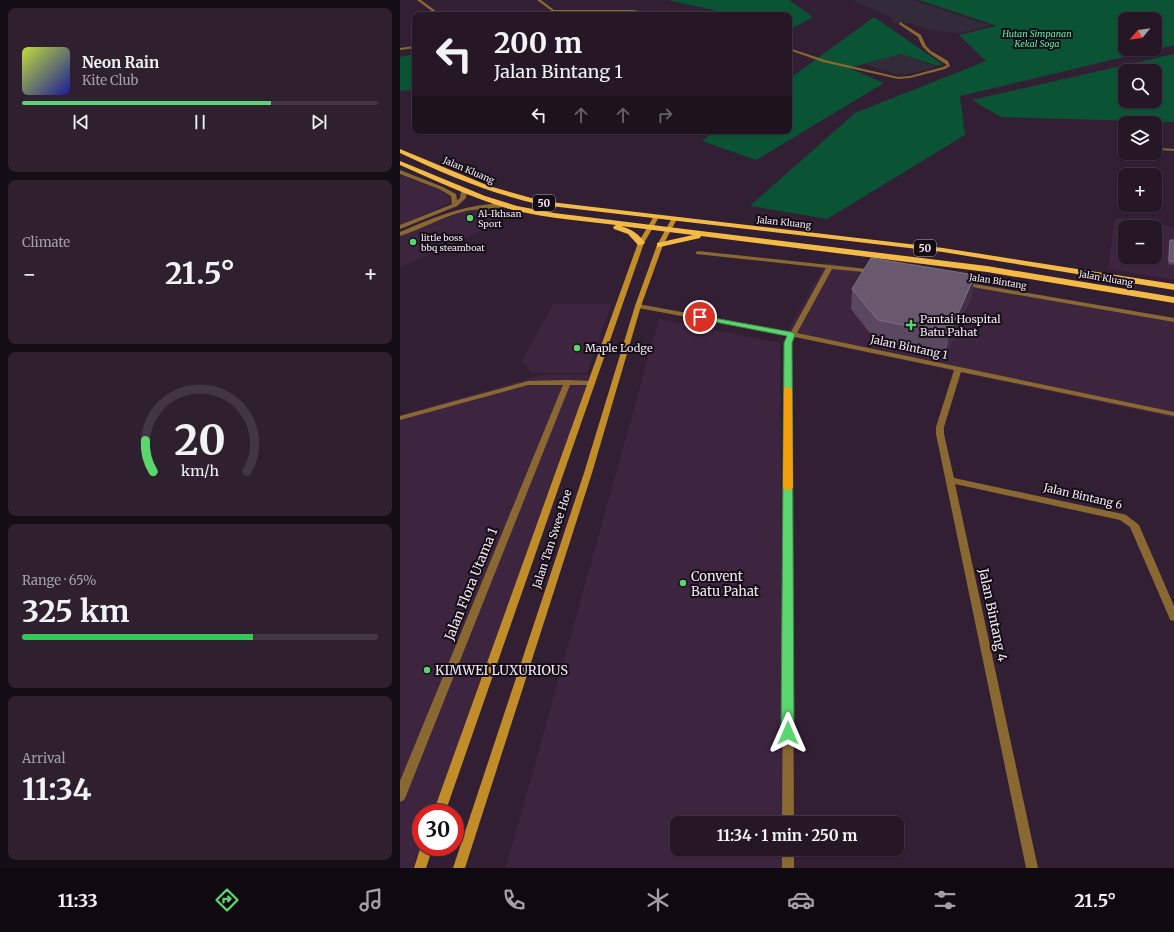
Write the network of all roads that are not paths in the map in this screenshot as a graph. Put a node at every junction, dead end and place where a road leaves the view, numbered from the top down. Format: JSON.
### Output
{"nodes":[{"id":1,"x":418,"y":0,"type":"edge"},
{"id":2,"x":539,"y":0,"type":"edge"},
{"id":3,"x":553,"y":11,"type":"joint"},
{"id":4,"x":434,"y":12,"type":"edge"},
{"id":5,"x":641,"y":12,"type":"edge"},
{"id":6,"x":900,"y":23,"type":"dead end"},
{"id":7,"x":412,"y":47,"type":"edge"},
{"id":8,"x":400,"y":49,"type":"edge"},
{"id":9,"x":792,"y":50,"type":"edge"},
{"id":10,"x":1163,"y":149,"type":"dead end"},
{"id":11,"x":400,"y":150,"type":"edge"},
{"id":12,"x":1174,"y":150,"type":"edge"},
{"id":13,"x":400,"y":163,"type":"edge"},
{"id":14,"x":400,"y":172,"type":"edge"},
{"id":15,"x":464,"y":191,"type":"junction"},
{"id":16,"x":455,"y":205,"type":"junction"},
{"id":17,"x":506,"y":206,"type":"junction"},
{"id":18,"x":656,"y":217,"type":"junction"},
{"id":19,"x":674,"y":219,"type":"junction"},
{"id":20,"x":595,"y":221,"type":"junction"},
{"id":21,"x":400,"y":227,"type":"edge"},
{"id":22,"x":649,"y":227,"type":"junction"},
{"id":23,"x":668,"y":230,"type":"junction"},
{"id":24,"x":400,"y":234,"type":"edge"},
{"id":25,"x":719,"y":235,"type":"junction"},
{"id":26,"x":641,"y":243,"type":"junction"},
{"id":27,"x":660,"y":245,"type":"junction"},
{"id":28,"x":698,"y":253,"type":"dead end"},
{"id":29,"x":830,"y":266,"type":"junction"},
{"id":30,"x":883,"y":273,"type":"edge"},
{"id":31,"x":959,"y":284,"type":"edge"},
{"id":32,"x":1174,"y":287,"type":"edge"},
{"id":33,"x":1174,"y":300,"type":"edge"},
{"id":34,"x":638,"y":306,"type":"junction"},
{"id":35,"x":1174,"y":320,"type":"edge"},
{"id":36,"x":791,"y":334,"type":"junction"},
{"id":37,"x":958,"y":368,"type":"junction"},
{"id":38,"x":568,"y":382,"type":"junction"},
{"id":39,"x":592,"y":383,"type":"junction"},
{"id":40,"x":1174,"y":414,"type":"edge"},
{"id":41,"x":400,"y":418,"type":"edge"},
{"id":42,"x":950,"y":480,"type":"junction"},
{"id":43,"x":1174,"y":617,"type":"edge"},
{"id":44,"x":400,"y":796,"type":"edge"},
{"id":45,"x":442,"y":804,"type":"edge"},
{"id":46,"x":788,"y":816,"type":"edge"},
{"id":47,"x":424,"y":856,"type":"edge"},
{"id":48,"x":788,"y":856,"type":"edge"},
{"id":49,"x":420,"y":868,"type":"edge"},
{"id":50,"x":459,"y":868,"type":"edge"},
{"id":51,"x":788,"y":868,"type":"edge"},
{"id":52,"x":1032,"y":868,"type":"edge"}],
"edges":[{"from":1,"to":4,"type":"street"},
{"from":2,"to":3,"type":"street"},
{"from":3,"to":5,"type":"street"},
{"from":6,"to":9,"type":"street"},
{"from":7,"to":8,"type":"street"},
{"from":10,"to":12,"type":"street"},
{"from":11,"to":18,"type":"highway","name":"Jalan Kluang","number":"50"},
{"from":13,"to":15,"type":"highway","name":"Jalan Kluang","number":"50"},
{"from":14,"to":16,"type":"street"},
{"from":15,"to":16,"type":"street"},
{"from":15,"to":17,"type":"highway","name":"Jalan Kluang","number":"50"},
{"from":16,"to":21,"type":"street"},
{"from":17,"to":20,"type":"highway","name":"Jalan Kluang","number":"50"},
{"from":17,"to":24,"type":"street"},
{"from":18,"to":19,"type":"highway","name":"Jalan Kluang","number":"50"},
{"from":18,"to":22,"type":"main road","name":"Jalan Tan Swee Hoe"},
{"from":19,"to":23,"type":"main road","name":"Jalan Tan Swee Hoe"},
{"from":19,"to":32,"type":"highway","name":"Jalan Kluang","number":"50"},
{"from":20,"to":22,"type":"highway","name":"Jalan Kluang","number":"50"},
{"from":20,"to":26,"type":"highway"},
{"from":22,"to":23,"type":"highway","name":"Jalan Kluang","number":"50"},
{"from":22,"to":26,"type":"main road","name":"Jalan Tan Swee Hoe"},
{"from":23,"to":25,"type":"highway","name":"Jalan Kluang","number":"50"},
{"from":23,"to":27,"type":"main road","name":"Jalan Tan Swee Hoe"},
{"from":25,"to":27,"type":"highway"},
{"from":25,"to":33,"type":"highway","name":"Jalan Kluang","number":"50"},
{"from":26,"to":39,"type":"main road","name":"Jalan Tan Swee Hoe"},
{"from":27,"to":34,"type":"main road","name":"Jalan Tan Swee Hoe"},
{"from":28,"to":29,"type":"street"},
{"from":29,"to":30,"type":"street"},
{"from":29,"to":36,"type":"street"},
{"from":31,"to":35,"type":"street","name":"Jalan Bintang"},
{"from":34,"to":36,"type":"street","name":"Jalan Bintang 1"},
{"from":34,"to":50,"type":"main road","name":"Jalan Tan Swee Hoe"},
{"from":36,"to":37,"type":"street","name":"Jalan Bintang 1"},
{"from":36,"to":46,"type":"street"},
{"from":37,"to":40,"type":"street","name":"Jalan Bintang 1"},
{"from":37,"to":42,"type":"street","name":"Jalan Bintang 4"},
{"from":38,"to":39,"type":"street"},
{"from":38,"to":41,"type":"street"},
{"from":38,"to":44,"type":"street","name":"Jalan Flora Utama 1"},
{"from":39,"to":45,"type":"main road","name":"Jalan Tan Swee Hoe"},
{"from":42,"to":43,"type":"street","name":"Jalan Bintang 6"},
{"from":42,"to":52,"type":"street","name":"Jalan Bintang 4"},
{"from":47,"to":49,"type":"main road"},
{"from":48,"to":51,"type":"street"}]}
